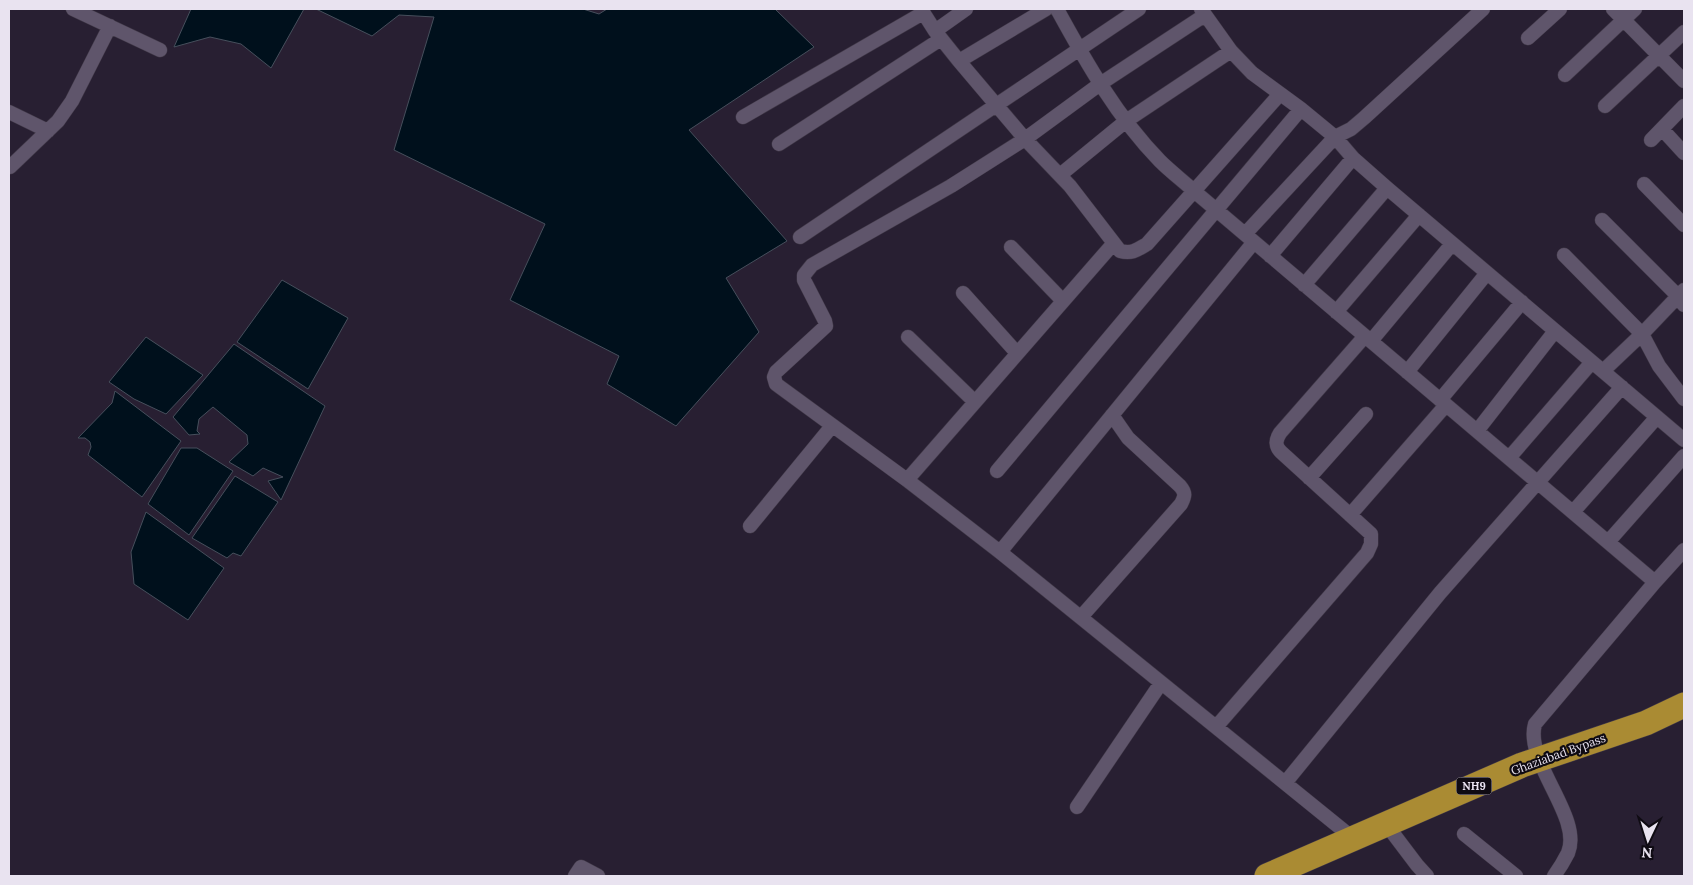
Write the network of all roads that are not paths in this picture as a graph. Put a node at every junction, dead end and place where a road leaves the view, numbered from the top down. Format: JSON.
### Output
{"nodes":[{"id":1,"x":72,"y":9,"type":"edge"},
{"id":2,"x":966,"y":9,"type":"edge"},
{"id":3,"x":1046,"y":9,"type":"edge"},
{"id":4,"x":1057,"y":9,"type":"edge"},
{"id":5,"x":1139,"y":9,"type":"edge"},
{"id":6,"x":1483,"y":9,"type":"edge"},
{"id":7,"x":1560,"y":9,"type":"edge"},
{"id":8,"x":1613,"y":9,"type":"edge"},
{"id":9,"x":1635,"y":9,"type":"edge"},
{"id":10,"x":87,"y":11,"type":"edge"},
{"id":11,"x":922,"y":11,"type":"edge"},
{"id":12,"x":1203,"y":12,"type":"edge"},
{"id":13,"x":1623,"y":19,"type":"junction"},
{"id":14,"x":110,"y":26,"type":"junction"},
{"id":15,"x":1684,"y":32,"type":"edge"},
{"id":16,"x":938,"y":35,"type":"junction"},
{"id":17,"x":1528,"y":38,"type":"dead end"},
{"id":18,"x":1078,"y":48,"type":"junction"},
{"id":19,"x":160,"y":50,"type":"dead end"},
{"id":20,"x":1230,"y":51,"type":"junction"},
{"id":21,"x":1660,"y":56,"type":"junction"},
{"id":22,"x":959,"y":61,"type":"junction"},
{"id":23,"x":1566,"y":75,"type":"dead end"},
{"id":24,"x":1684,"y":81,"type":"edge"},
{"id":25,"x":1100,"y":84,"type":"junction"},
{"id":26,"x":1280,"y":94,"type":"junction"},
{"id":27,"x":996,"y":105,"type":"junction"},
{"id":28,"x":1605,"y":106,"type":"dead end"},
{"id":29,"x":1684,"y":106,"type":"edge"},
{"id":30,"x":1302,"y":109,"type":"junction"},
{"id":31,"x":9,"y":112,"type":"edge"},
{"id":32,"x":743,"y":117,"type":"dead end"},
{"id":33,"x":1126,"y":120,"type":"junction"},
{"id":34,"x":1662,"y":129,"type":"junction"},
{"id":35,"x":48,"y":131,"type":"junction"},
{"id":36,"x":1335,"y":136,"type":"junction"},
{"id":37,"x":1025,"y":139,"type":"junction"},
{"id":38,"x":1651,"y":140,"type":"dead end"},
{"id":39,"x":779,"y":144,"type":"dead end"},
{"id":40,"x":1684,"y":153,"type":"edge"},
{"id":41,"x":1353,"y":158,"type":"junction"},
{"id":42,"x":10,"y":167,"type":"dead end"},
{"id":43,"x":1060,"y":175,"type":"junction"},
{"id":44,"x":1644,"y":184,"type":"dead end"},
{"id":45,"x":1387,"y":188,"type":"junction"},
{"id":46,"x":1194,"y":191,"type":"junction"},
{"id":47,"x":1216,"y":210,"type":"junction"},
{"id":48,"x":1419,"y":215,"type":"junction"},
{"id":49,"x":1602,"y":220,"type":"dead end"},
{"id":50,"x":1684,"y":225,"type":"edge"},
{"id":51,"x":800,"y":238,"type":"dead end"},
{"id":52,"x":1249,"y":238,"type":"junction"},
{"id":53,"x":1113,"y":244,"type":"junction"},
{"id":54,"x":1452,"y":244,"type":"junction"},
{"id":55,"x":1011,"y":247,"type":"dead end"},
{"id":56,"x":1564,"y":255,"type":"dead end"},
{"id":57,"x":1270,"y":256,"type":"junction"},
{"id":58,"x":1487,"y":273,"type":"junction"},
{"id":59,"x":1304,"y":285,"type":"junction"},
{"id":60,"x":963,"y":293,"type":"dead end"},
{"id":61,"x":1682,"y":297,"type":"edge"},
{"id":62,"x":1063,"y":301,"type":"junction"},
{"id":63,"x":1522,"y":302,"type":"junction"},
{"id":64,"x":1336,"y":312,"type":"junction"},
{"id":65,"x":1555,"y":331,"type":"junction"},
{"id":66,"x":1642,"y":334,"type":"junction"},
{"id":67,"x":908,"y":336,"type":"dead end"},
{"id":68,"x":1368,"y":339,"type":"junction"},
{"id":69,"x":1017,"y":353,"type":"junction"},
{"id":70,"x":1592,"y":362,"type":"junction"},
{"id":71,"x":1603,"y":371,"type":"junction"},
{"id":72,"x":1407,"y":372,"type":"junction"},
{"id":73,"x":1622,"y":387,"type":"junction"},
{"id":74,"x":1684,"y":399,"type":"edge"},
{"id":75,"x":975,"y":402,"type":"junction"},
{"id":76,"x":1443,"y":403,"type":"junction"},
{"id":77,"x":1366,"y":414,"type":"dead end"},
{"id":78,"x":1112,"y":415,"type":"junction"},
{"id":79,"x":1657,"y":417,"type":"junction"},
{"id":80,"x":832,"y":426,"type":"junction"},
{"id":81,"x":1477,"y":431,"type":"junction"},
{"id":82,"x":1684,"y":440,"type":"edge"},
{"id":83,"x":1684,"y":456,"type":"edge"},
{"id":84,"x":1509,"y":458,"type":"junction"},
{"id":85,"x":997,"y":471,"type":"dead end"},
{"id":86,"x":1309,"y":478,"type":"junction"},
{"id":87,"x":907,"y":480,"type":"junction"},
{"id":88,"x":1538,"y":482,"type":"junction"},
{"id":89,"x":1573,"y":512,"type":"junction"},
{"id":90,"x":1350,"y":515,"type":"junction"},
{"id":91,"x":750,"y":526,"type":"dead end"},
{"id":92,"x":1608,"y":542,"type":"junction"},
{"id":93,"x":1684,"y":550,"type":"edge"},
{"id":94,"x":1000,"y":552,"type":"junction"},
{"id":95,"x":1655,"y":582,"type":"junction"},
{"id":96,"x":1081,"y":617,"type":"junction"},
{"id":97,"x":1161,"y":682,"type":"junction"},
{"id":98,"x":1684,"y":705,"type":"edge"},
{"id":99,"x":1216,"y":727,"type":"junction"},
{"id":100,"x":1539,"y":759,"type":"junction"},
{"id":101,"x":1285,"y":783,"type":"junction"},
{"id":102,"x":1077,"y":807,"type":"dead end"},
{"id":103,"x":1386,"y":824,"type":"junction"},
{"id":104,"x":1464,"y":834,"type":"dead end"},
{"id":105,"x":1354,"y":838,"type":"junction"},
{"id":106,"x":575,"y":876,"type":"edge"},
{"id":107,"x":598,"y":876,"type":"edge"},
{"id":108,"x":1267,"y":876,"type":"edge"},
{"id":109,"x":1427,"y":876,"type":"edge"},
{"id":110,"x":1516,"y":876,"type":"edge"},
{"id":111,"x":1554,"y":876,"type":"edge"}],
"edges":[{"from":1,"to":10,"type":"street"},
{"from":2,"to":16,"type":"street"},
{"from":3,"to":22,"type":"street"},
{"from":4,"to":18,"type":"street"},
{"from":5,"to":18,"type":"street"},
{"from":6,"to":36,"type":"street"},
{"from":7,"to":17,"type":"street"},
{"from":8,"to":13,"type":"street"},
{"from":9,"to":13,"type":"street"},
{"from":10,"to":14,"type":"street"},
{"from":11,"to":16,"type":"street"},
{"from":11,"to":32,"type":"street"},
{"from":12,"to":20,"type":"street"},
{"from":12,"to":25,"type":"street"},
{"from":13,"to":21,"type":"street"},
{"from":13,"to":23,"type":"street"},
{"from":14,"to":19,"type":"street"},
{"from":14,"to":35,"type":"street"},
{"from":15,"to":21,"type":"street"},
{"from":16,"to":22,"type":"street"},
{"from":16,"to":39,"type":"street"},
{"from":18,"to":25,"type":"street"},
{"from":18,"to":27,"type":"street"},
{"from":20,"to":26,"type":"street"},
{"from":20,"to":33,"type":"street"},
{"from":21,"to":24,"type":"street"},
{"from":21,"to":28,"type":"street"},
{"from":22,"to":27,"type":"street"},
{"from":25,"to":33,"type":"street"},
{"from":25,"to":37,"type":"street"},
{"from":26,"to":30,"type":"street"},
{"from":26,"to":46,"type":"street"},
{"from":27,"to":37,"type":"street"},
{"from":27,"to":51,"type":"street"},
{"from":29,"to":34,"type":"street"},
{"from":30,"to":36,"type":"street"},
{"from":30,"to":47,"type":"street"},
{"from":31,"to":35,"type":"street"},
{"from":33,"to":43,"type":"street"},
{"from":33,"to":46,"type":"street"},
{"from":34,"to":38,"type":"street"},
{"from":34,"to":40,"type":"street"},
{"from":35,"to":42,"type":"street"},
{"from":36,"to":41,"type":"street"},
{"from":36,"to":52,"type":"street"},
{"from":37,"to":43,"type":"street"},
{"from":37,"to":80,"type":"street"},
{"from":41,"to":45,"type":"street"},
{"from":41,"to":57,"type":"street"},
{"from":43,"to":53,"type":"street"},
{"from":44,"to":50,"type":"street"},
{"from":45,"to":48,"type":"street"},
{"from":45,"to":59,"type":"street"},
{"from":46,"to":47,"type":"street"},
{"from":46,"to":53,"type":"street"},
{"from":47,"to":52,"type":"street"},
{"from":47,"to":85,"type":"street"},
{"from":48,"to":54,"type":"street"},
{"from":48,"to":64,"type":"street"},
{"from":49,"to":61,"type":"street"},
{"from":52,"to":57,"type":"street"},
{"from":52,"to":78,"type":"street"},
{"from":53,"to":62,"type":"street"},
{"from":54,"to":58,"type":"street"},
{"from":54,"to":68,"type":"street"},
{"from":55,"to":62,"type":"street"},
{"from":56,"to":66,"type":"street"},
{"from":57,"to":59,"type":"street"},
{"from":58,"to":63,"type":"street"},
{"from":58,"to":72,"type":"street"},
{"from":59,"to":64,"type":"street"},
{"from":60,"to":69,"type":"street"},
{"from":61,"to":66,"type":"street"},
{"from":62,"to":69,"type":"street"},
{"from":63,"to":65,"type":"street"},
{"from":63,"to":76,"type":"street"},
{"from":64,"to":68,"type":"street"},
{"from":65,"to":70,"type":"street"},
{"from":65,"to":81,"type":"street"},
{"from":66,"to":71,"type":"street"},
{"from":66,"to":74,"type":"street"},
{"from":67,"to":75,"type":"street"},
{"from":68,"to":72,"type":"street"},
{"from":68,"to":86,"type":"street"},
{"from":69,"to":75,"type":"street"},
{"from":70,"to":71,"type":"street"},
{"from":70,"to":84,"type":"street"},
{"from":71,"to":73,"type":"street"},
{"from":72,"to":76,"type":"street"},
{"from":73,"to":79,"type":"street"},
{"from":73,"to":88,"type":"street"},
{"from":75,"to":87,"type":"street"},
{"from":76,"to":81,"type":"street"},
{"from":76,"to":90,"type":"street"},
{"from":77,"to":86,"type":"street"},
{"from":78,"to":94,"type":"street"},
{"from":78,"to":96,"type":"street"},
{"from":79,"to":82,"type":"street"},
{"from":79,"to":89,"type":"street"},
{"from":80,"to":87,"type":"street"},
{"from":80,"to":91,"type":"street"},
{"from":81,"to":84,"type":"street"},
{"from":83,"to":92,"type":"street"},
{"from":84,"to":88,"type":"street"},
{"from":86,"to":90,"type":"street"},
{"from":87,"to":94,"type":"street"},
{"from":88,"to":89,"type":"street"},
{"from":88,"to":101,"type":"street"},
{"from":89,"to":92,"type":"street"},
{"from":90,"to":99,"type":"street"},
{"from":92,"to":95,"type":"street"},
{"from":93,"to":95,"type":"street"},
{"from":94,"to":96,"type":"street"},
{"from":95,"to":100,"type":"street"},
{"from":96,"to":97,"type":"street"},
{"from":97,"to":99,"type":"street"},
{"from":97,"to":102,"type":"street"},
{"from":98,"to":100,"type":"highway","name":"Ghaziabad Bypass","number":"NH9"},
{"from":99,"to":101,"type":"street"},
{"from":100,"to":103,"type":"highway","name":"Ghaziabad Bypass","number":"NH9"},
{"from":100,"to":111,"type":"street"},
{"from":101,"to":105,"type":"street"},
{"from":103,"to":105,"type":"highway","name":"Ghaziabad Bypass","number":"NH9"},
{"from":103,"to":109,"type":"street"},
{"from":104,"to":110,"type":"street"},
{"from":105,"to":108,"type":"highway","name":"Ghaziabad Bypass","number":"NH9"},
{"from":106,"to":107,"type":"street"}]}
